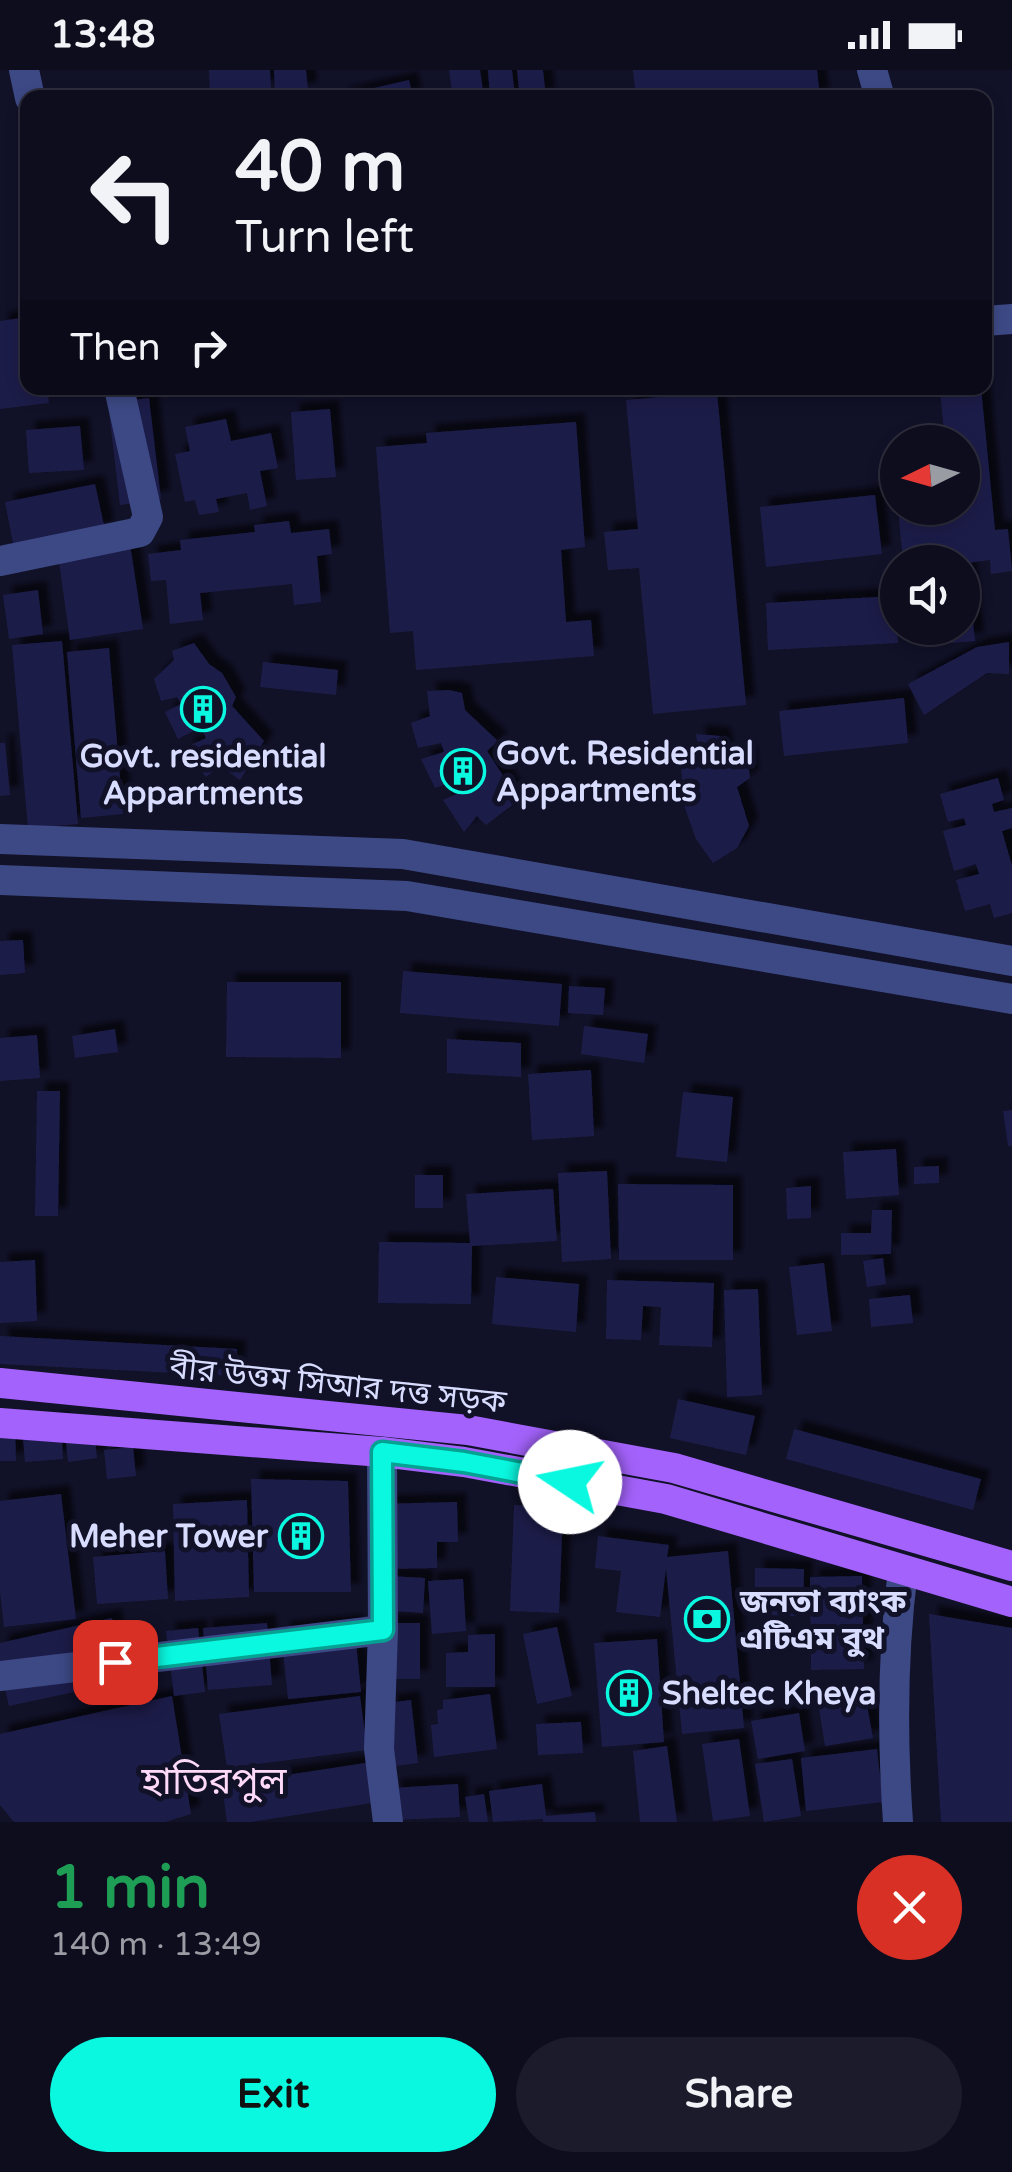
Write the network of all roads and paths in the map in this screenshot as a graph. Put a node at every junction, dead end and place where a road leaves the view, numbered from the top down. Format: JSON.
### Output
{"nodes":[{"id":1,"x":122,"y":395,"type":"edge"},
{"id":2,"x":0,"y":561,"type":"edge"},
{"id":3,"x":0,"y":839,"type":"edge"},
{"id":4,"x":484,"y":868,"type":"junction"},
{"id":5,"x":0,"y":880,"type":"edge"},
{"id":6,"x":478,"y":908,"type":"junction"},
{"id":7,"x":1012,"y":961,"type":"edge"},
{"id":8,"x":1012,"y":999,"type":"edge"},
{"id":9,"x":0,"y":1383,"type":"edge"},
{"id":10,"x":0,"y":1423,"type":"edge"},
{"id":11,"x":575,"y":1450,"type":"junction"},
{"id":12,"x":382,"y":1452,"type":"junction"},
{"id":13,"x":570,"y":1482,"type":"junction"},
{"id":14,"x":1012,"y":1566,"type":"edge"},
{"id":15,"x":903,"y":1570,"type":"junction"},
{"id":16,"x":1012,"y":1602,"type":"edge"},
{"id":17,"x":383,"y":1630,"type":"junction"},
{"id":18,"x":0,"y":1676,"type":"edge"},
{"id":19,"x":388,"y":1822,"type":"edge"},
{"id":20,"x":898,"y":1822,"type":"edge"}],
"edges":[{"from":1,"to":2,"type":"street"},
{"from":3,"to":4,"type":"street"},
{"from":4,"to":6,"type":"street"},
{"from":4,"to":7,"type":"street"},
{"from":5,"to":6,"type":"street"},
{"from":6,"to":8,"type":"street"},
{"from":9,"to":11,"type":"main road","name":"বীর উত্তম সিআর দত্ত সড়ক"},
{"from":10,"to":12,"type":"main road"},
{"from":11,"to":13,"type":"main road"},
{"from":11,"to":14,"type":"main road","name":"বীর উত্তম সিআর দত্ত সড়ক"},
{"from":12,"to":13,"type":"main road"},
{"from":12,"to":17,"type":"street"},
{"from":13,"to":15,"type":"main road"},
{"from":15,"to":16,"type":"main road"},
{"from":15,"to":20,"type":"street"},
{"from":17,"to":18,"type":"street"},
{"from":17,"to":19,"type":"street"}]}
